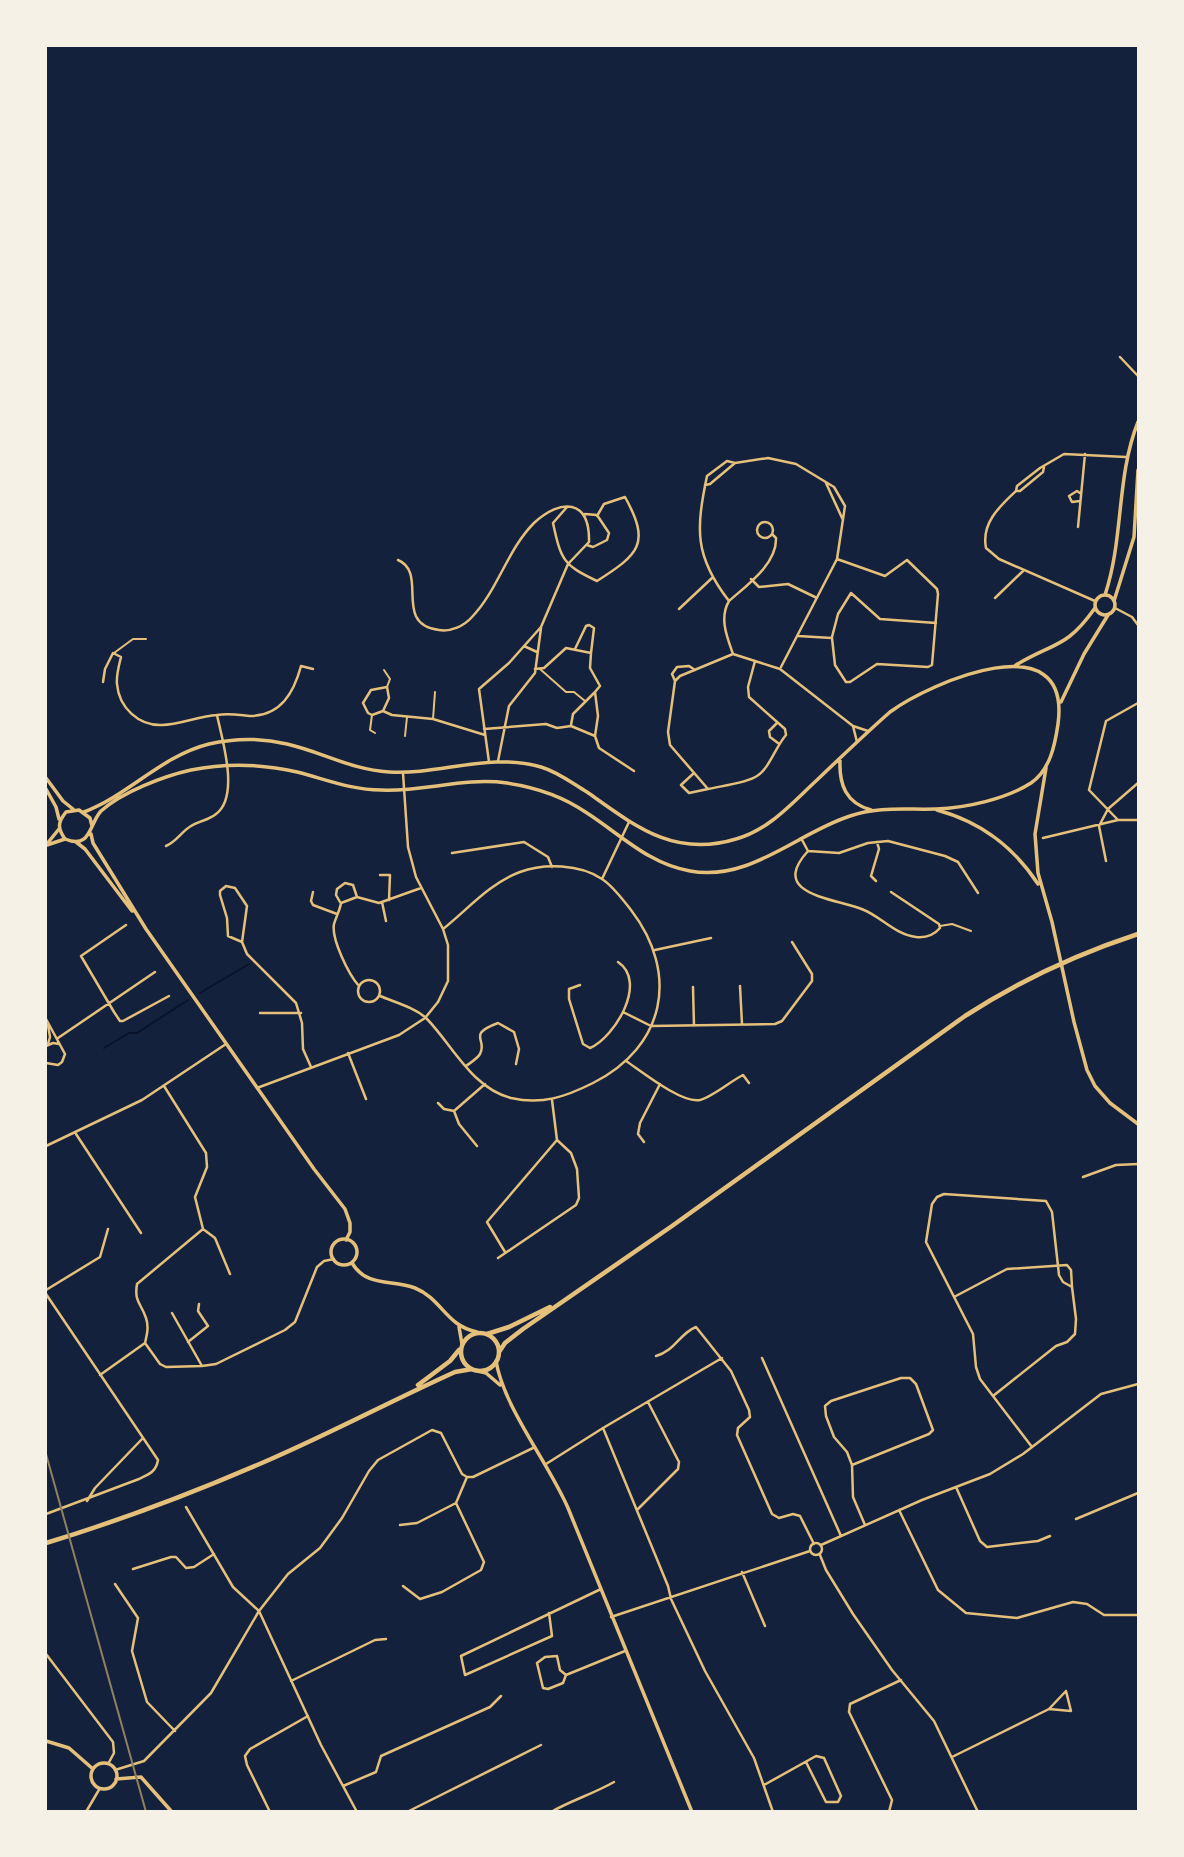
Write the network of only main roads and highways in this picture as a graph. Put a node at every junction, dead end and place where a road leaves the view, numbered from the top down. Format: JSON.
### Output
{"nodes":[{"id":1,"x":1139,"y":422,"type":"edge"},
{"id":2,"x":1139,"y":470,"type":"edge"},
{"id":3,"x":1105,"y":595,"type":"junction"},
{"id":4,"x":1114,"y":601,"type":"junction"},
{"id":5,"x":1095,"y":608,"type":"junction"},
{"id":6,"x":1108,"y":615,"type":"junction"},
{"id":7,"x":1016,"y":665,"type":"junction"},
{"id":8,"x":1060,"y":704,"type":"junction"},
{"id":9,"x":840,"y":758,"type":"junction"},
{"id":10,"x":1046,"y":768,"type":"junction"},
{"id":11,"x":46,"y":778,"type":"edge"},
{"id":12,"x":46,"y":789,"type":"edge"},
{"id":13,"x":74,"y":809,"type":"junction"},
{"id":14,"x":935,"y":809,"type":"junction"},
{"id":15,"x":84,"y":811,"type":"junction"},
{"id":16,"x":873,"y":811,"type":"junction"},
{"id":17,"x":60,"y":820,"type":"junction"},
{"id":18,"x":59,"y":829,"type":"junction"},
{"id":19,"x":91,"y":829,"type":"junction"},
{"id":20,"x":65,"y":839,"type":"junction"},
{"id":21,"x":76,"y":842,"type":"junction"},
{"id":22,"x":46,"y":845,"type":"edge"},
{"id":23,"x":1041,"y":887,"type":"junction"},
{"id":24,"x":146,"y":929,"type":"junction"},
{"id":25,"x":1139,"y":934,"type":"edge"},
{"id":26,"x":1139,"y":1124,"type":"edge"},
{"id":27,"x":346,"y":1240,"type":"junction"},
{"id":28,"x":352,"y":1263,"type":"junction"},
{"id":29,"x":560,"y":1302,"type":"junction"},
{"id":30,"x":459,"y":1327,"type":"junction"},
{"id":31,"x":477,"y":1332,"type":"junction"},
{"id":32,"x":488,"y":1334,"type":"junction"},
{"id":33,"x":461,"y":1345,"type":"junction"},
{"id":34,"x":499,"y":1352,"type":"junction"},
{"id":35,"x":496,"y":1361,"type":"junction"},
{"id":36,"x":475,"y":1370,"type":"junction"},
{"id":37,"x":502,"y":1387,"type":"junction"},
{"id":38,"x":412,"y":1391,"type":"junction"},
{"id":39,"x":46,"y":1542,"type":"edge"},
{"id":40,"x":46,"y":1741,"type":"edge"},
{"id":41,"x":93,"y":1769,"type":"junction"},
{"id":42,"x":116,"y":1779,"type":"junction"},
{"id":43,"x":172,"y":1811,"type":"edge"},
{"id":44,"x":692,"y":1811,"type":"edge"}],
"edges":[{"from":1,"to":3,"type":"main road"},
{"from":2,"to":4,"type":"main road"},
{"from":3,"to":4,"type":"main road"},
{"from":3,"to":5,"type":"main road"},
{"from":4,"to":6,"type":"main road"},
{"from":5,"to":6,"type":"main road"},
{"from":5,"to":7,"type":"main road"},
{"from":6,"to":8,"type":"main road"},
{"from":7,"to":8,"type":"main road"},
{"from":7,"to":9,"type":"main road"},
{"from":8,"to":10,"type":"main road"},
{"from":9,"to":15,"type":"main road"},
{"from":9,"to":16,"type":"main road"},
{"from":10,"to":14,"type":"main road"},
{"from":10,"to":23,"type":"main road"},
{"from":11,"to":13,"type":"main road"},
{"from":12,"to":17,"type":"main road"},
{"from":13,"to":15,"type":"main road"},
{"from":13,"to":17,"type":"main road"},
{"from":14,"to":16,"type":"main road"},
{"from":14,"to":23,"type":"main road"},
{"from":15,"to":19,"type":"main road"},
{"from":16,"to":19,"type":"main road"},
{"from":17,"to":18,"type":"main road"},
{"from":18,"to":20,"type":"main road"},
{"from":18,"to":22,"type":"main road"},
{"from":19,"to":21,"type":"main road"},
{"from":19,"to":24,"type":"main road"},
{"from":20,"to":21,"type":"main road"},
{"from":20,"to":22,"type":"main road"},
{"from":21,"to":24,"type":"main road"},
{"from":23,"to":26,"type":"main road"},
{"from":24,"to":27,"type":"main road"},
{"from":25,"to":29,"type":"main road"},
{"from":27,"to":28,"type":"main road"},
{"from":27,"to":28,"type":"main road"},
{"from":28,"to":30,"type":"main road"},
{"from":29,"to":32,"type":"main road"},
{"from":29,"to":34,"type":"main road"},
{"from":30,"to":31,"type":"main road"},
{"from":30,"to":33,"type":"main road"},
{"from":31,"to":32,"type":"main road"},
{"from":31,"to":33,"type":"main road"},
{"from":32,"to":34,"type":"main road"},
{"from":33,"to":36,"type":"main road"},
{"from":33,"to":38,"type":"main road"},
{"from":34,"to":35,"type":"main road"},
{"from":35,"to":36,"type":"main road"},
{"from":35,"to":37,"type":"main road"},
{"from":36,"to":37,"type":"main road"},
{"from":36,"to":38,"type":"main road"},
{"from":37,"to":44,"type":"main road"},
{"from":38,"to":39,"type":"main road"},
{"from":40,"to":41,"type":"main road"},
{"from":41,"to":42,"type":"main road"},
{"from":41,"to":42,"type":"main road"},
{"from":42,"to":43,"type":"main road"}]}
